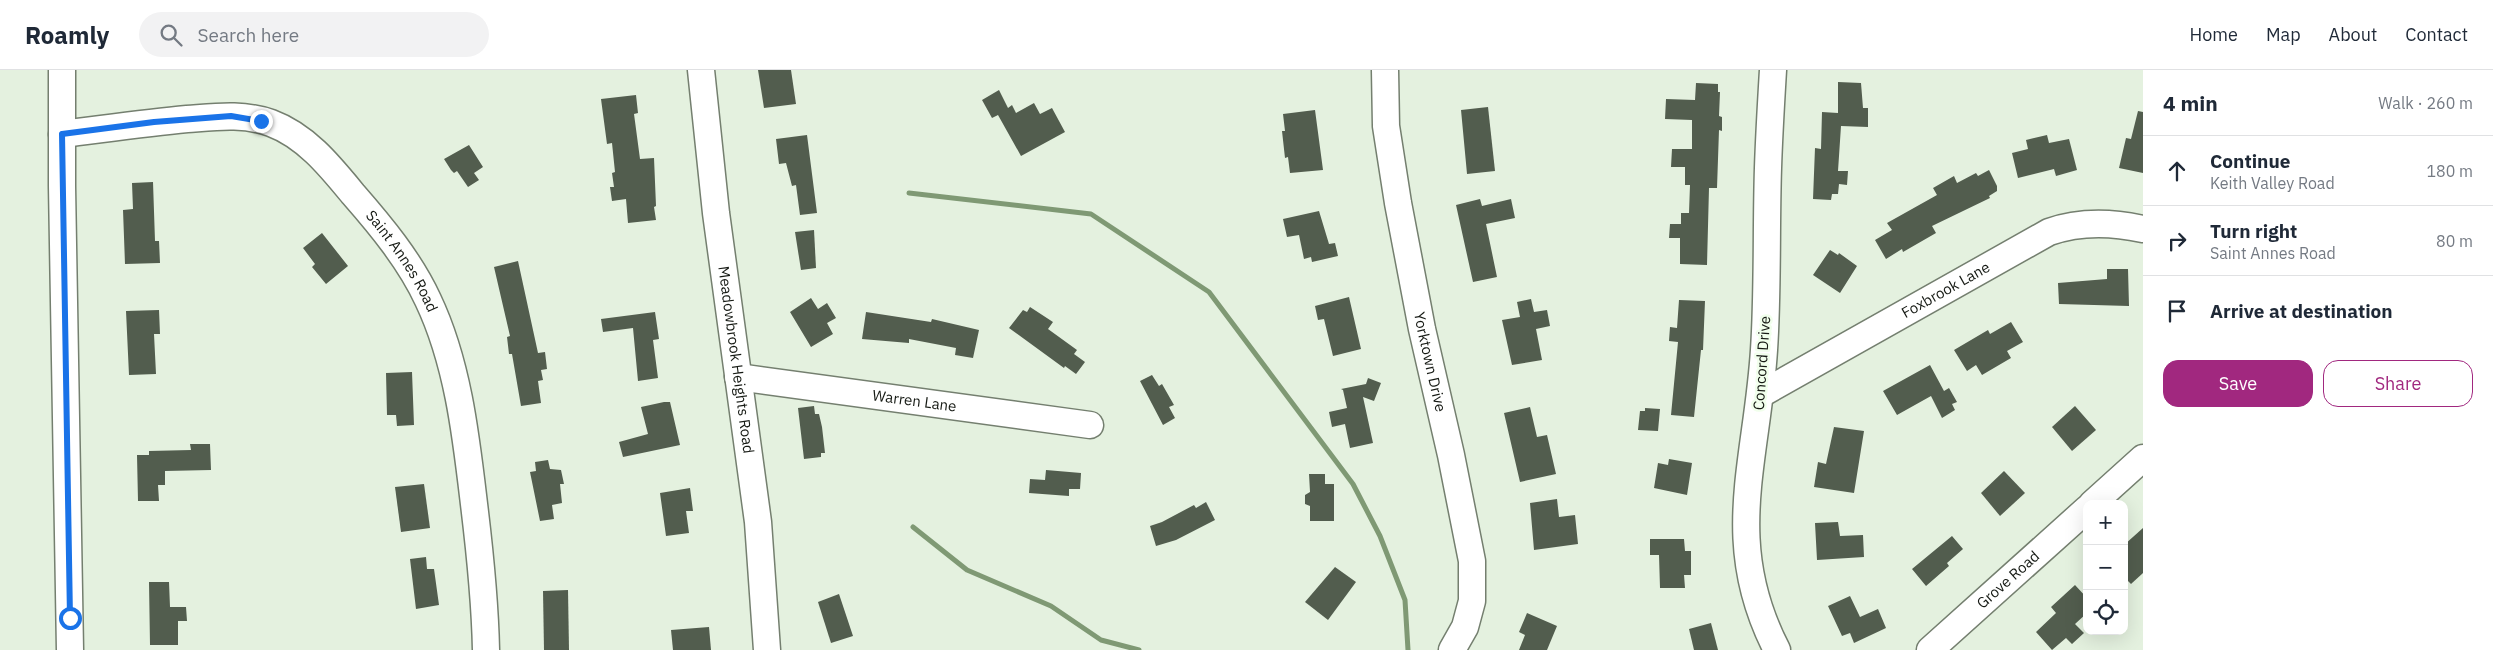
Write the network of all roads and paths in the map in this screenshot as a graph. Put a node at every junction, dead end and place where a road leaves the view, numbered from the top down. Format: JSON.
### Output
{"nodes":[{"id":1,"x":62,"y":70,"type":"edge"},
{"id":2,"x":701,"y":70,"type":"edge"},
{"id":3,"x":1385,"y":70,"type":"edge"},
{"id":4,"x":1773,"y":70,"type":"edge"},
{"id":5,"x":62,"y":134,"type":"junction"},
{"id":6,"x":2143,"y":229,"type":"edge"},
{"id":7,"x":738,"y":377,"type":"junction"},
{"id":8,"x":1761,"y":394,"type":"junction"},
{"id":9,"x":1090,"y":425,"type":"dead end"},
{"id":10,"x":2143,"y":458,"type":"edge"},
{"id":11,"x":2096,"y":500,"type":"edge"},
{"id":12,"x":2083,"y":513,"type":"edge"},
{"id":13,"x":70,"y":650,"type":"edge"},
{"id":14,"x":486,"y":650,"type":"edge"},
{"id":15,"x":767,"y":650,"type":"edge"},
{"id":16,"x":1452,"y":650,"type":"edge"},
{"id":17,"x":1777,"y":650,"type":"edge"},
{"id":18,"x":1930,"y":650,"type":"edge"}],
"edges":[{"from":1,"to":5,"type":"street"},
{"from":2,"to":7,"type":"street","name":"Meadowbrook Heights Road"},
{"from":3,"to":16,"type":"street","name":"Yorktown Drive"},
{"from":4,"to":8,"type":"street","name":"Concord Drive"},
{"from":5,"to":13,"type":"street"},
{"from":5,"to":14,"type":"street","name":"Saint Annes Road"},
{"from":6,"to":8,"type":"street","name":"Foxbrook Lane"},
{"from":7,"to":9,"type":"street","name":"Warren Lane"},
{"from":7,"to":15,"type":"street","name":"Meadowbrook Heights Road"},
{"from":8,"to":17,"type":"street","name":"Concord Drive"},
{"from":10,"to":11,"type":"street"},
{"from":12,"to":18,"type":"street","name":"Grove Road"}]}
